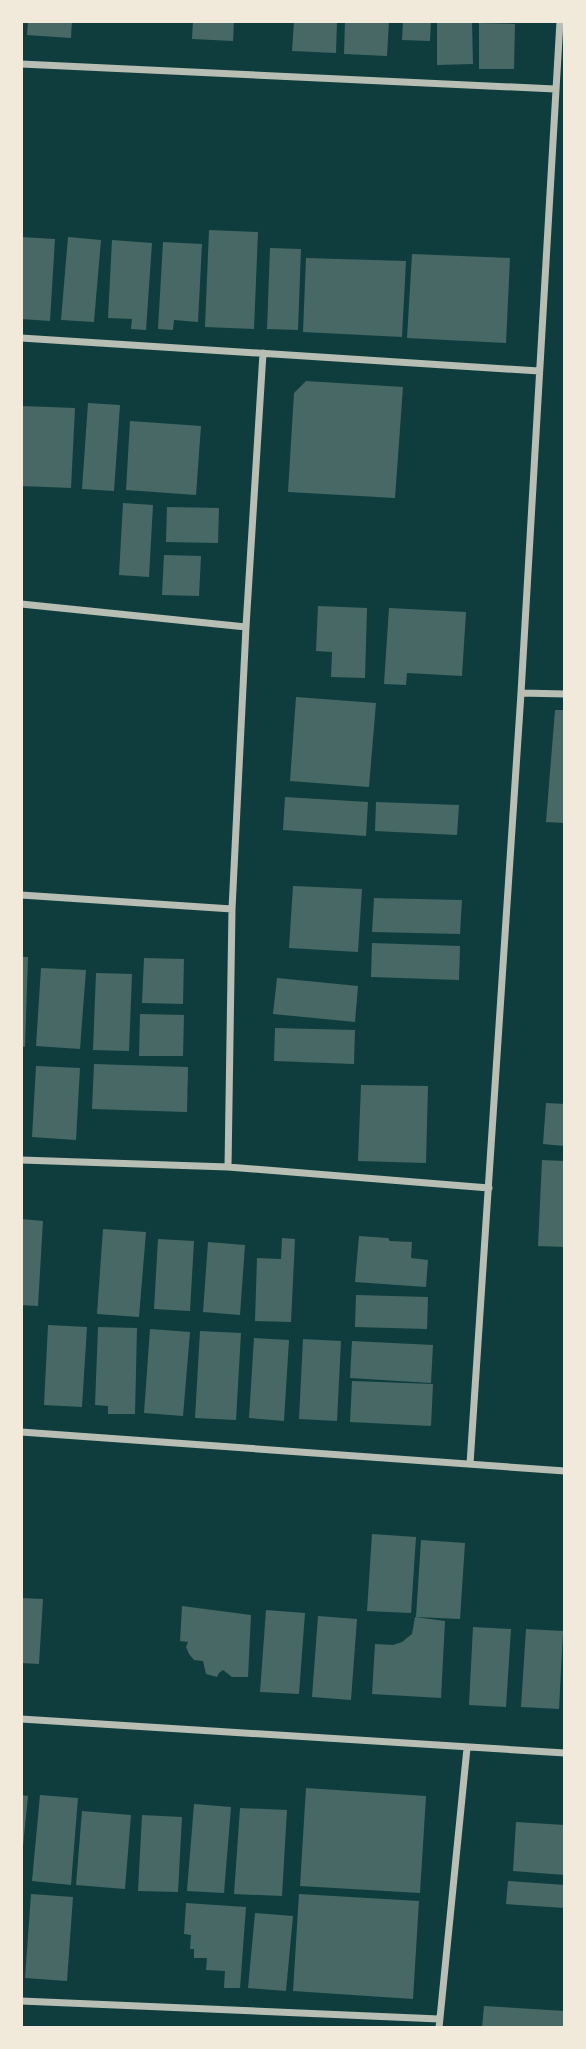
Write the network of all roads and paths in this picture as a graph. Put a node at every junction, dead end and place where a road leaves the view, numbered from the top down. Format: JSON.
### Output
{"nodes":[{"id":1,"x":559,"y":21,"type":"edge"},
{"id":2,"x":21,"y":64,"type":"edge"},
{"id":3,"x":555,"y":89,"type":"junction"},
{"id":4,"x":21,"y":338,"type":"edge"},
{"id":5,"x":263,"y":353,"type":"junction"},
{"id":6,"x":539,"y":371,"type":"junction"},
{"id":7,"x":21,"y":604,"type":"edge"},
{"id":8,"x":246,"y":627,"type":"junction"},
{"id":9,"x":521,"y":693,"type":"junction"},
{"id":10,"x":565,"y":694,"type":"edge"},
{"id":11,"x":21,"y":895,"type":"edge"},
{"id":12,"x":232,"y":909,"type":"junction"},
{"id":13,"x":21,"y":1160,"type":"edge"},
{"id":14,"x":228,"y":1167,"type":"junction"},
{"id":15,"x":489,"y":1188,"type":"junction"},
{"id":16,"x":21,"y":1432,"type":"edge"},
{"id":17,"x":470,"y":1464,"type":"junction"},
{"id":18,"x":565,"y":1472,"type":"edge"},
{"id":19,"x":21,"y":1720,"type":"edge"},
{"id":20,"x":467,"y":1748,"type":"junction"},
{"id":21,"x":565,"y":1753,"type":"edge"},
{"id":22,"x":21,"y":2001,"type":"edge"},
{"id":23,"x":439,"y":2024,"type":"edge"}],
"edges":[{"from":1,"to":3,"type":"street"},
{"from":2,"to":3,"type":"street"},
{"from":3,"to":6,"type":"street"},
{"from":4,"to":5,"type":"street"},
{"from":5,"to":6,"type":"street"},
{"from":5,"to":8,"type":"street"},
{"from":6,"to":9,"type":"street"},
{"from":7,"to":8,"type":"street"},
{"from":8,"to":12,"type":"street"},
{"from":9,"to":10,"type":"street"},
{"from":9,"to":15,"type":"street"},
{"from":11,"to":12,"type":"street"},
{"from":12,"to":14,"type":"street"},
{"from":13,"to":14,"type":"street"},
{"from":14,"to":15,"type":"street"},
{"from":15,"to":17,"type":"street"},
{"from":16,"to":17,"type":"street"},
{"from":17,"to":18,"type":"street"},
{"from":19,"to":20,"type":"street"},
{"from":20,"to":21,"type":"street"},
{"from":20,"to":23,"type":"street"},
{"from":22,"to":23,"type":"street"}]}
